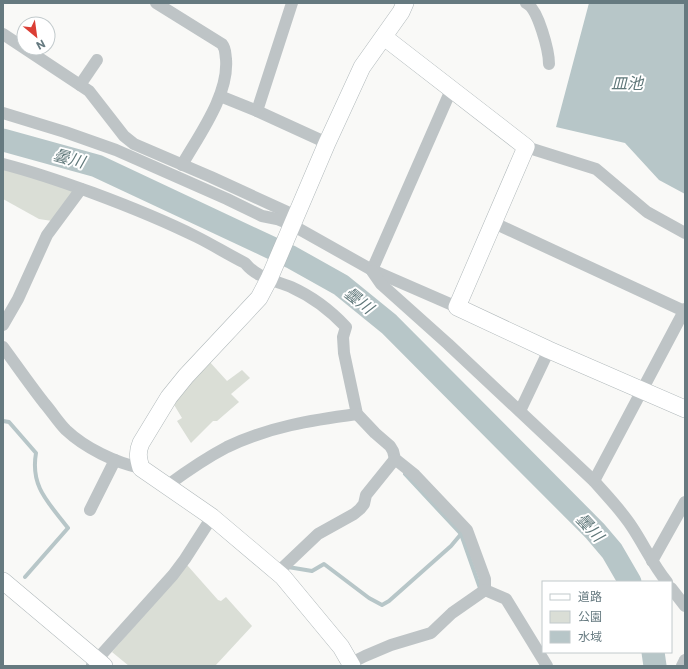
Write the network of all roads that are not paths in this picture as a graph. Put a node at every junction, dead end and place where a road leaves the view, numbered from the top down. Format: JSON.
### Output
{"nodes":[{"id":1,"x":156,"y":3,"type":"edge"},
{"id":2,"x":292,"y":3,"type":"edge"},
{"id":3,"x":405,"y":3,"type":"edge"},
{"id":4,"x":526,"y":3,"type":"edge"},
{"id":5,"x":3,"y":34,"type":"edge"},
{"id":6,"x":384,"y":37,"type":"junction"},
{"id":7,"x":97,"y":60,"type":"dead end"},
{"id":8,"x":549,"y":64,"type":"dead end"},
{"id":9,"x":80,"y":85,"type":"junction"},
{"id":10,"x":451,"y":90,"type":"junction"},
{"id":11,"x":220,"y":96,"type":"junction"},
{"id":12,"x":257,"y":111,"type":"junction"},
{"id":13,"x":3,"y":113,"type":"edge"},
{"id":14,"x":327,"y":143,"type":"junction"},
{"id":15,"x":526,"y":147,"type":"junction"},
{"id":16,"x":3,"y":164,"type":"edge"},
{"id":17,"x":182,"y":165,"type":"junction"},
{"id":18,"x":81,"y":189,"type":"junction"},
{"id":19,"x":294,"y":221,"type":"junction"},
{"id":20,"x":492,"y":222,"type":"junction"},
{"id":21,"x":685,"y":233,"type":"edge"},
{"id":22,"x":372,"y":270,"type":"junction"},
{"id":23,"x":269,"y":279,"type":"junction"},
{"id":24,"x":457,"y":307,"type":"junction"},
{"id":25,"x":684,"y":310,"type":"edge"},
{"id":26,"x":3,"y":325,"type":"edge"},
{"id":27,"x":3,"y":347,"type":"edge"},
{"id":28,"x":549,"y":350,"type":"junction"},
{"id":29,"x":642,"y":390,"type":"junction"},
{"id":30,"x":685,"y":409,"type":"edge"},
{"id":31,"x":520,"y":411,"type":"junction"},
{"id":32,"x":357,"y":414,"type":"junction"},
{"id":33,"x":395,"y":459,"type":"junction"},
{"id":34,"x":115,"y":460,"type":"junction"},
{"id":35,"x":141,"y":468,"type":"junction"},
{"id":36,"x":594,"y":481,"type":"junction"},
{"id":37,"x":168,"y":485,"type":"junction"},
{"id":38,"x":685,"y":502,"type":"edge"},
{"id":39,"x":90,"y":510,"type":"dead end"},
{"id":40,"x":212,"y":517,"type":"junction"},
{"id":41,"x":652,"y":562,"type":"junction"},
{"id":42,"x":278,"y":572,"type":"junction"},
{"id":43,"x":3,"y":581,"type":"edge"},
{"id":44,"x":666,"y":581,"type":"edge"},
{"id":45,"x":672,"y":589,"type":"edge"},
{"id":46,"x":485,"y":590,"type":"junction"},
{"id":47,"x":685,"y":606,"type":"edge"},
{"id":48,"x":685,"y":660,"type":"edge"},
{"id":49,"x":97,"y":664,"type":"edge"},
{"id":50,"x":351,"y":665,"type":"edge"},
{"id":51,"x":547,"y":666,"type":"edge"},
{"id":52,"x":682,"y":666,"type":"edge"}],
"edges":[{"from":1,"to":11,"type":"street"},
{"from":2,"to":12,"type":"street"},
{"from":3,"to":6,"type":"street"},
{"from":4,"to":8,"type":"street"},
{"from":5,"to":9,"type":"street"},
{"from":6,"to":10,"type":"street"},
{"from":6,"to":14,"type":"street"},
{"from":7,"to":9,"type":"street"},
{"from":9,"to":17,"type":"street"},
{"from":10,"to":15,"type":"street"},
{"from":10,"to":22,"type":"street"},
{"from":11,"to":12,"type":"street"},
{"from":11,"to":17,"type":"street"},
{"from":12,"to":14,"type":"street"},
{"from":13,"to":19,"type":"street"},
{"from":14,"to":19,"type":"street"},
{"from":15,"to":20,"type":"street"},
{"from":15,"to":21,"type":"street"},
{"from":16,"to":18,"type":"street"},
{"from":17,"to":19,"type":"street"},
{"from":18,"to":23,"type":"street"},
{"from":18,"to":26,"type":"street"},
{"from":19,"to":22,"type":"street"},
{"from":19,"to":23,"type":"street"},
{"from":20,"to":24,"type":"street"},
{"from":20,"to":25,"type":"street"},
{"from":22,"to":24,"type":"street"},
{"from":22,"to":31,"type":"street"},
{"from":23,"to":32,"type":"street"},
{"from":23,"to":35,"type":"street"},
{"from":24,"to":28,"type":"street"},
{"from":25,"to":29,"type":"street"},
{"from":27,"to":34,"type":"street"},
{"from":28,"to":29,"type":"street"},
{"from":28,"to":31,"type":"street"},
{"from":29,"to":30,"type":"street"},
{"from":29,"to":36,"type":"street"},
{"from":31,"to":36,"type":"street"},
{"from":32,"to":33,"type":"street"},
{"from":32,"to":37,"type":"street"},
{"from":33,"to":42,"type":"street"},
{"from":33,"to":46,"type":"street"},
{"from":34,"to":35,"type":"street"},
{"from":34,"to":39,"type":"street"},
{"from":35,"to":37,"type":"street"},
{"from":36,"to":41,"type":"street"},
{"from":37,"to":40,"type":"street"},
{"from":38,"to":41,"type":"street"},
{"from":40,"to":42,"type":"street"},
{"from":40,"to":49,"type":"street"},
{"from":41,"to":44,"type":"street"},
{"from":42,"to":50,"type":"street"},
{"from":43,"to":49,"type":"street"},
{"from":45,"to":47,"type":"street"},
{"from":46,"to":50,"type":"street"},
{"from":46,"to":51,"type":"street"},
{"from":48,"to":52,"type":"street"}]}
